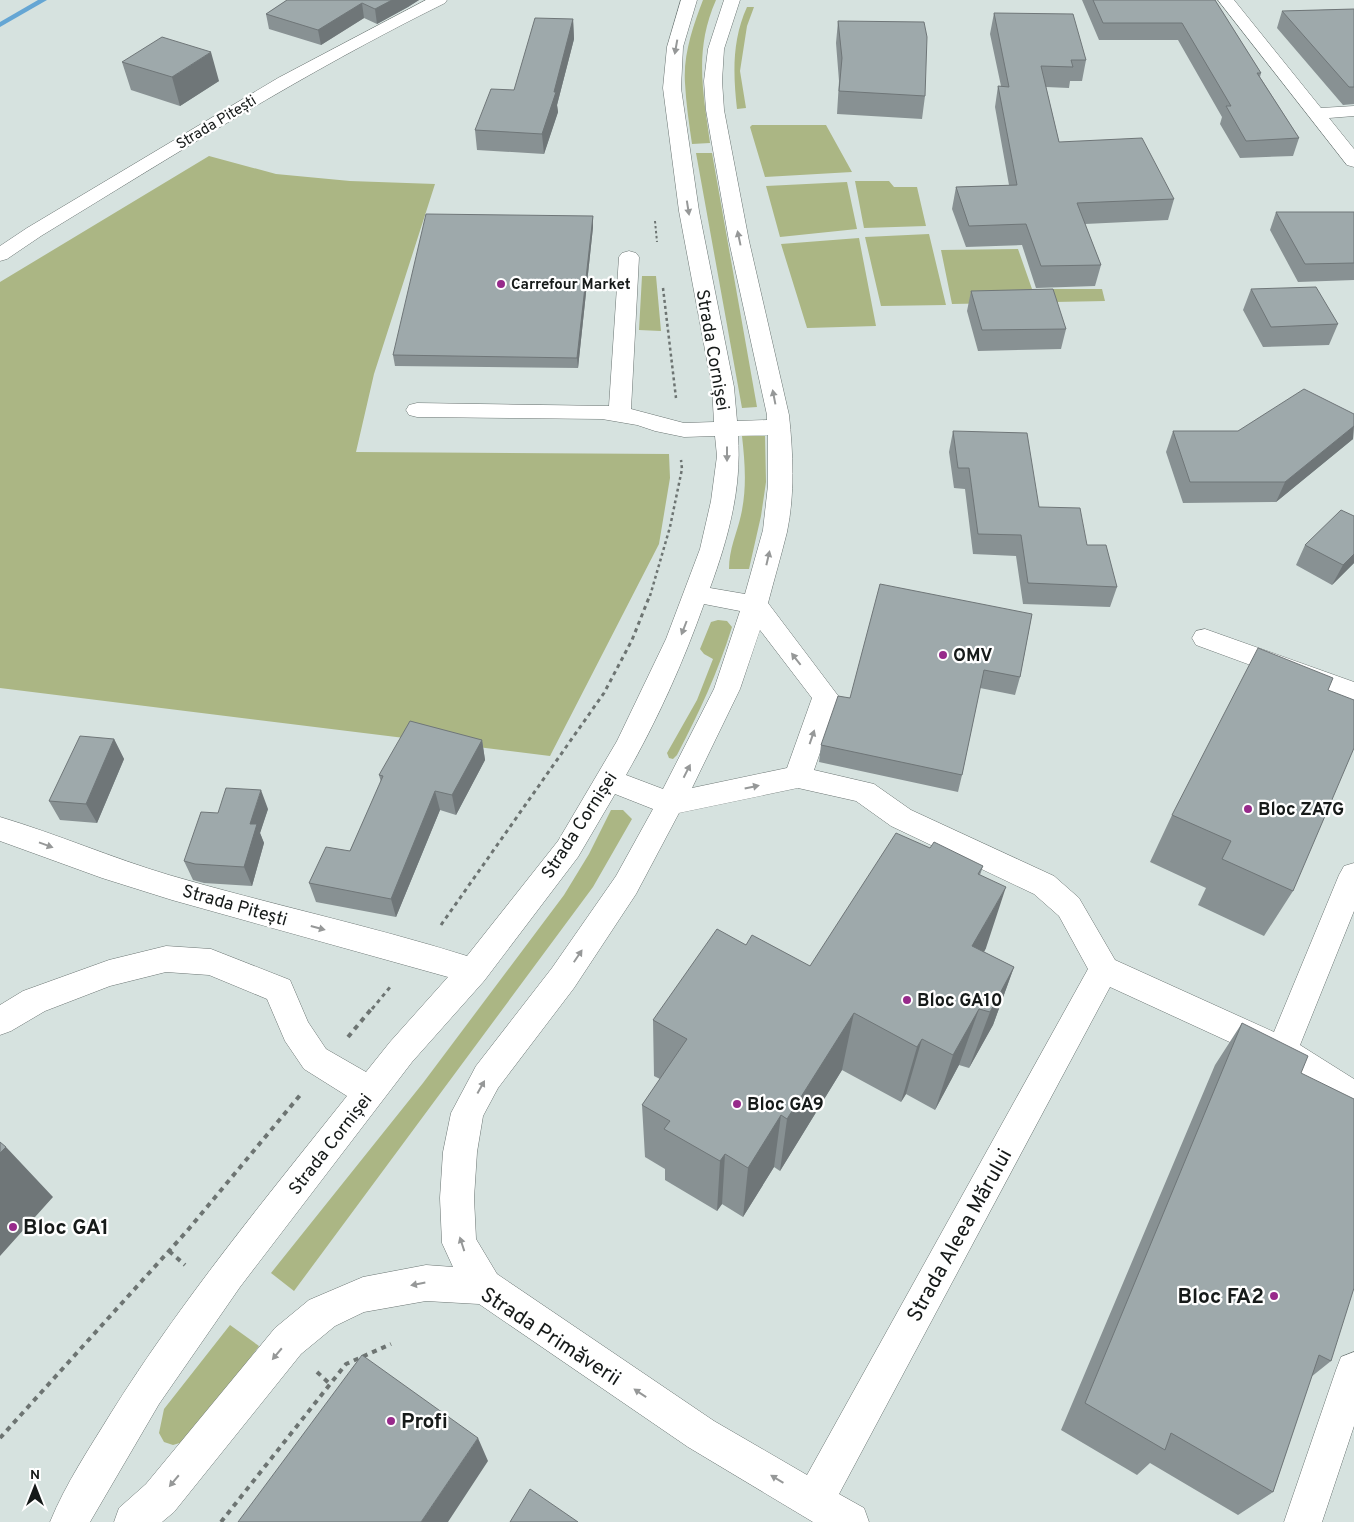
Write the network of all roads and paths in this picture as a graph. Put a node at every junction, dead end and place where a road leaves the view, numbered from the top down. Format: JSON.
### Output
{"nodes":[{"id":1,"x":438,"y":0,"type":"edge"},
{"id":2,"x":689,"y":0,"type":"edge"},
{"id":3,"x":732,"y":0,"type":"edge"},
{"id":4,"x":1226,"y":0,"type":"edge"},
{"id":5,"x":1354,"y":112,"type":"edge"},
{"id":6,"x":1315,"y":114,"type":"junction"},
{"id":7,"x":1354,"y":161,"type":"edge"},
{"id":8,"x":655,"y":220,"type":"dead end"},
{"id":9,"x":658,"y":249,"type":"dead end"},
{"id":10,"x":0,"y":255,"type":"edge"},
{"id":11,"x":629,"y":257,"type":"dead end"},
{"id":12,"x":663,"y":287,"type":"dead end"},
{"id":13,"x":676,"y":402,"type":"dead end"},
{"id":14,"x":417,"y":410,"type":"dead end"},
{"id":15,"x":620,"y":414,"type":"junction"},
{"id":16,"x":726,"y":428,"type":"junction"},
{"id":17,"x":779,"y":428,"type":"junction"},
{"id":18,"x":697,"y":594,"type":"junction"},
{"id":19,"x":755,"y":605,"type":"junction"},
{"id":20,"x":1205,"y":638,"type":"dead end"},
{"id":21,"x":1354,"y":693,"type":"edge"},
{"id":22,"x":798,"y":777,"type":"junction"},
{"id":23,"x":609,"y":780,"type":"junction"},
{"id":24,"x":670,"y":804,"type":"junction"},
{"id":25,"x":0,"y":828,"type":"edge"},
{"id":26,"x":1354,"y":875,"type":"edge"},
{"id":27,"x":1104,"y":968,"type":"junction"},
{"id":28,"x":473,"y":971,"type":"junction"},
{"id":29,"x":0,"y":1021,"type":"edge"},
{"id":30,"x":1282,"y":1051,"type":"junction"},
{"id":31,"x":369,"y":1092,"type":"junction"},
{"id":32,"x":1354,"y":1097,"type":"edge"},
{"id":33,"x":169,"y":1251,"type":"dead end"},
{"id":34,"x":190,"y":1268,"type":"dead end"},
{"id":35,"x":484,"y":1287,"type":"junction"},
{"id":36,"x":390,"y":1344,"type":"dead end"},
{"id":37,"x":314,"y":1370,"type":"dead end"},
{"id":38,"x":1354,"y":1370,"type":"edge"},
{"id":39,"x":331,"y":1384,"type":"junction"},
{"id":40,"x":814,"y":1501,"type":"junction"},
{"id":41,"x":69,"y":1522,"type":"edge"},
{"id":42,"x":133,"y":1522,"type":"edge"},
{"id":43,"x":221,"y":1522,"type":"edge"},
{"id":44,"x":850,"y":1522,"type":"edge"},
{"id":45,"x":1303,"y":1522,"type":"edge"}],
"edges":[{"from":1,"to":10,"type":"street","name":"Strada Pitești"},
{"from":2,"to":16,"type":"street","name":"Strada Cornișei","one_way":true},
{"from":17,"to":3,"type":"street","one_way":true},
{"from":4,"to":6,"type":"street"},
{"from":5,"to":6,"type":"street"},
{"from":6,"to":7,"type":"street"},
{"from":8,"to":9,"type":"path"},
{"from":11,"to":15,"type":"street"},
{"from":12,"to":13,"type":"path"},
{"from":14,"to":15,"type":"street"},
{"from":15,"to":16,"type":"street"},
{"from":16,"to":17,"type":"street"},
{"from":16,"to":18,"type":"street","name":"Strada Cornișei","one_way":true},
{"from":19,"to":17,"type":"street","one_way":true},
{"from":18,"to":19,"type":"street"},
{"from":18,"to":23,"type":"street","name":"Strada Cornișei","one_way":true},
{"from":22,"to":19,"type":"street","one_way":true},
{"from":24,"to":19,"type":"street","one_way":true},
{"from":20,"to":21,"type":"street"},
{"from":24,"to":22,"type":"street","one_way":true},
{"from":22,"to":27,"type":"street"},
{"from":23,"to":24,"type":"street"},
{"from":23,"to":28,"type":"street","name":"Strada Cornișei"},
{"from":35,"to":24,"type":"street","one_way":true},
{"from":25,"to":28,"type":"street","name":"Strada Pitești","one_way":true},
{"from":26,"to":30,"type":"street"},
{"from":27,"to":30,"type":"street"},
{"from":27,"to":40,"type":"street","name":"Strada Aleea Mărului"},
{"from":28,"to":31,"type":"street","name":"Strada Cornișei"},
{"from":29,"to":31,"type":"street"},
{"from":30,"to":32,"type":"street"},
{"from":31,"to":41,"type":"street","name":"Strada Cornișei"},
{"from":33,"to":34,"type":"path"},
{"from":40,"to":35,"type":"street","name":"Strada Primăverii","one_way":true},
{"from":35,"to":42,"type":"street","name":"Strada Primăverii","one_way":true},
{"from":36,"to":39,"type":"path"},
{"from":37,"to":39,"type":"path"},
{"from":38,"to":45,"type":"street"},
{"from":39,"to":43,"type":"path"},
{"from":40,"to":44,"type":"street","name":"Strada Primăverii"}]}
